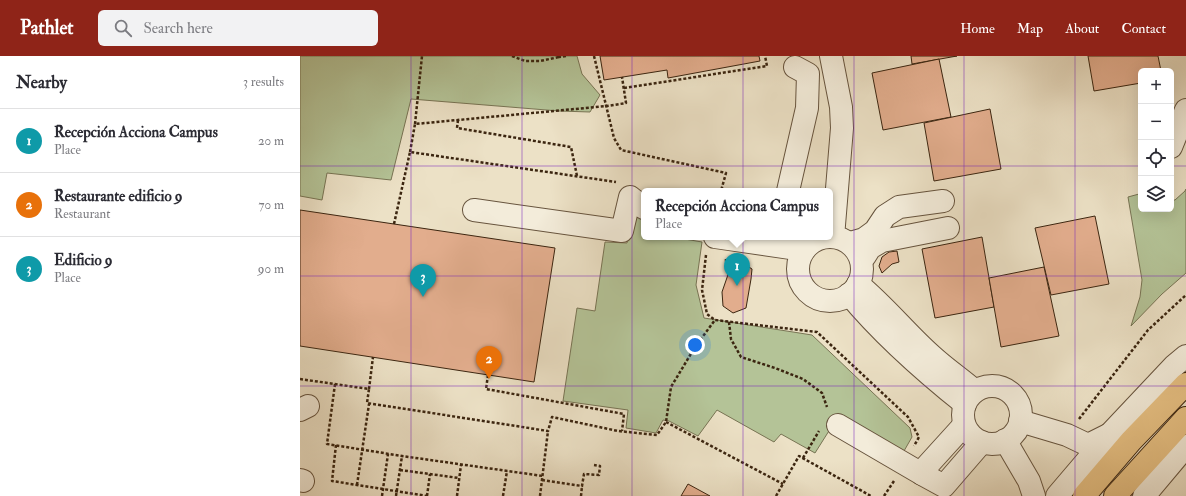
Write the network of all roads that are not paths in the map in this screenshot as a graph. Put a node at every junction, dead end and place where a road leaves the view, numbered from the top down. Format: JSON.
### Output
{"nodes":[{"id":1,"x":832,"y":56,"type":"edge"},
{"id":2,"x":795,"y":67,"type":"dead end"},
{"id":3,"x":1186,"y":110,"type":"edge"},
{"id":4,"x":1174,"y":140,"type":"edge"},
{"id":5,"x":789,"y":188,"type":"edge"},
{"id":6,"x":943,"y":201,"type":"dead end"},
{"id":7,"x":637,"y":202,"type":"edge"},
{"id":8,"x":474,"y":210,"type":"dead end"},
{"id":9,"x":948,"y":228,"type":"dead end"},
{"id":10,"x":833,"y":239,"type":"edge"},
{"id":11,"x":817,"y":240,"type":"edge"},
{"id":12,"x":841,"y":240,"type":"junction"},
{"id":13,"x":777,"y":241,"type":"edge"},
{"id":14,"x":710,"y":245,"type":"edge"},
{"id":15,"x":804,"y":250,"type":"junction"},
{"id":16,"x":861,"y":262,"type":"junction"},
{"id":17,"x":854,"y":289,"type":"junction"},
{"id":18,"x":1186,"y":356,"type":"edge"},
{"id":19,"x":1186,"y":384,"type":"edge"},
{"id":20,"x":968,"y":407,"type":"junction"},
{"id":21,"x":1186,"y":418,"type":"edge"},
{"id":22,"x":1020,"y":421,"type":"junction"},
{"id":23,"x":829,"y":427,"type":"road end"},
{"id":24,"x":1109,"y":435,"type":"junction"},
{"id":25,"x":1005,"y":440,"type":"junction"},
{"id":26,"x":982,"y":442,"type":"junction"},
{"id":27,"x":1186,"y":446,"type":"edge"},
{"id":28,"x":922,"y":474,"type":"junction"},
{"id":29,"x":1034,"y":496,"type":"edge"},
{"id":30,"x":1057,"y":496,"type":"edge"},
{"id":31,"x":1084,"y":496,"type":"edge"},
{"id":32,"x":1115,"y":496,"type":"edge"},
{"id":33,"x":1144,"y":496,"type":"edge"}],
"edges":[{"from":1,"to":12,"type":"street"},
{"from":2,"to":5,"type":"street"},
{"from":3,"to":4,"type":"street"},
{"from":6,"to":12,"type":"street"},
{"from":7,"to":8,"type":"street"},
{"from":9,"to":16,"type":"street"},
{"from":10,"to":12,"type":"street"},
{"from":11,"to":15,"type":"street"},
{"from":12,"to":16,"type":"street"},
{"from":13,"to":14,"type":"street"},
{"from":13,"to":15,"type":"street"},
{"from":15,"to":17,"type":"street"},
{"from":16,"to":17,"type":"street"},
{"from":17,"to":20,"type":"street"},
{"from":18,"to":24,"type":"street"},
{"from":19,"to":31,"type":"main road"},
{"from":20,"to":22,"type":"street"},
{"from":20,"to":26,"type":"street"},
{"from":20,"to":28,"type":"street"},
{"from":21,"to":32,"type":"main road"},
{"from":22,"to":24,"type":"street"},
{"from":22,"to":25,"type":"street"},
{"from":23,"to":28,"type":"street"},
{"from":24,"to":30,"type":"street"},
{"from":25,"to":26,"type":"street"},
{"from":25,"to":29,"type":"street"},
{"from":26,"to":28,"type":"street"},
{"from":27,"to":33,"type":"street"}]}
